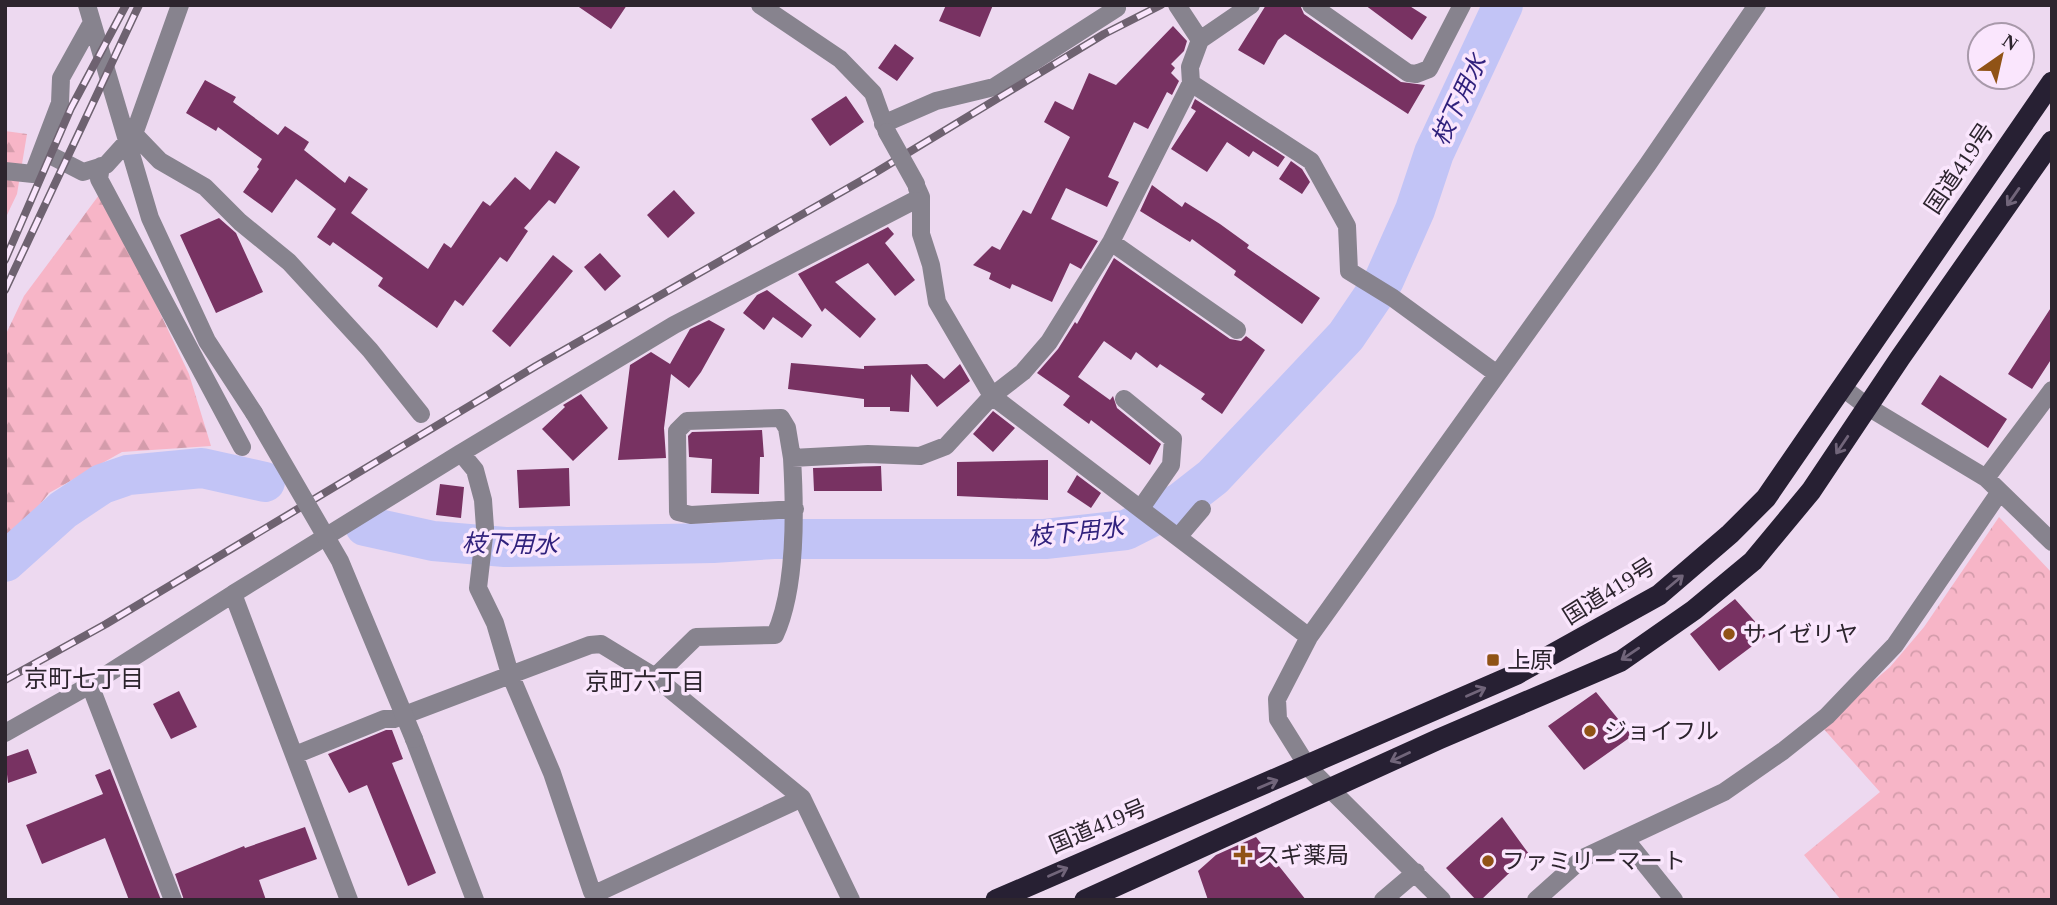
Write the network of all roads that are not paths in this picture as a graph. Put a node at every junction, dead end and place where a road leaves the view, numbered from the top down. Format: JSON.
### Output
{"nodes":[{"id":1,"x":87,"y":5,"type":"edge"},
{"id":2,"x":180,"y":5,"type":"edge"},
{"id":3,"x":760,"y":5,"type":"edge"},
{"id":4,"x":1177,"y":5,"type":"edge"},
{"id":5,"x":1251,"y":5,"type":"edge"},
{"id":6,"x":1311,"y":5,"type":"edge"},
{"id":7,"x":1462,"y":5,"type":"edge"},
{"id":8,"x":1757,"y":5,"type":"edge"},
{"id":9,"x":1118,"y":6,"type":"edge"},
{"id":10,"x":91,"y":24,"type":"junction"},
{"id":11,"x":1200,"y":40,"type":"junction"},
{"id":12,"x":2052,"y":82,"type":"edge"},
{"id":13,"x":1191,"y":83,"type":"junction"},
{"id":14,"x":885,"y":128,"type":"junction"},
{"id":15,"x":130,"y":137,"type":"junction"},
{"id":16,"x":2052,"y":141,"type":"edge"},
{"id":17,"x":42,"y":151,"type":"junction"},
{"id":18,"x":101,"y":166,"type":"junction"},
{"id":19,"x":5,"y":171,"type":"edge"},
{"id":20,"x":918,"y":191,"type":"junction"},
{"id":21,"x":1111,"y":242,"type":"junction"},
{"id":22,"x":1237,"y":330,"type":"dead end"},
{"id":23,"x":1497,"y":374,"type":"junction"},
{"id":24,"x":1843,"y":388,"type":"junction"},
{"id":25,"x":2052,"y":390,"type":"edge"},
{"id":26,"x":992,"y":396,"type":"junction"},
{"id":27,"x":1124,"y":400,"type":"dead end"},
{"id":28,"x":1868,"y":407,"type":"junction"},
{"id":29,"x":421,"y":414,"type":"dead end"},
{"id":30,"x":242,"y":447,"type":"dead end"},
{"id":31,"x":461,"y":453,"type":"junction"},
{"id":32,"x":792,"y":458,"type":"junction"},
{"id":33,"x":1986,"y":478,"type":"junction"},
{"id":34,"x":1999,"y":493,"type":"junction"},
{"id":35,"x":1141,"y":508,"type":"junction"},
{"id":36,"x":1202,"y":509,"type":"dead end"},
{"id":37,"x":795,"y":514,"type":"junction"},
{"id":38,"x":1177,"y":534,"type":"junction"},
{"id":39,"x":2052,"y":542,"type":"edge"},
{"id":40,"x":233,"y":594,"type":"junction"},
{"id":41,"x":1309,"y":637,"type":"junction"},
{"id":42,"x":510,"y":674,"type":"junction"},
{"id":43,"x":655,"y":677,"type":"junction"},
{"id":44,"x":90,"y":685,"type":"junction"},
{"id":45,"x":5,"y":733,"type":"edge"},
{"id":46,"x":295,"y":755,"type":"junction"},
{"id":47,"x":1308,"y":767,"type":"junction"},
{"id":48,"x":1332,"y":789,"type":"junction"},
{"id":49,"x":802,"y":798,"type":"junction"},
{"id":50,"x":1625,"y":839,"type":"junction"},
{"id":51,"x":1416,"y":872,"type":"junction"},
{"id":52,"x":173,"y":900,"type":"edge"},
{"id":53,"x":349,"y":900,"type":"edge"},
{"id":54,"x":475,"y":900,"type":"edge"},
{"id":55,"x":851,"y":900,"type":"edge"},
{"id":56,"x":996,"y":900,"type":"edge"},
{"id":57,"x":1085,"y":900,"type":"edge"},
{"id":58,"x":1383,"y":900,"type":"edge"},
{"id":59,"x":1442,"y":900,"type":"edge"},
{"id":60,"x":1536,"y":900,"type":"edge"},
{"id":61,"x":1674,"y":900,"type":"edge"}],
"edges":[{"from":1,"to":10,"type":"street"},
{"from":2,"to":15,"type":"street"},
{"from":3,"to":14,"type":"street"},
{"from":4,"to":11,"type":"street"},
{"from":5,"to":11,"type":"street"},
{"from":6,"to":7,"type":"street"},
{"from":8,"to":23,"type":"street"},
{"from":9,"to":14,"type":"street"},
{"from":10,"to":15,"type":"street"},
{"from":10,"to":17,"type":"street"},
{"from":11,"to":13,"type":"street"},
{"from":12,"to":24,"type":"highway","name":"国道419号"},
{"from":13,"to":21,"type":"street"},
{"from":13,"to":23,"type":"street"},
{"from":14,"to":20,"type":"street","bridge":true},
{"from":15,"to":18,"type":"street"},
{"from":15,"to":29,"type":"street"},
{"from":15,"to":54,"type":"street","bridge":true},
{"from":16,"to":28,"type":"highway","one_way":true},
{"from":17,"to":18,"type":"street"},
{"from":17,"to":19,"type":"street"},
{"from":18,"to":30,"type":"street"},
{"from":20,"to":26,"type":"street"},
{"from":20,"to":31,"type":"street"},
{"from":21,"to":22,"type":"street"},
{"from":21,"to":26,"type":"street"},
{"from":23,"to":41,"type":"street"},
{"from":24,"to":28,"type":"street"},
{"from":47,"to":24,"type":"highway","name":"国道419号","one_way":true},
{"from":25,"to":33,"type":"street"},
{"from":26,"to":32,"type":"street"},
{"from":26,"to":35,"type":"street"},
{"from":27,"to":35,"type":"street"},
{"from":28,"to":33,"type":"street"},
{"from":28,"to":48,"type":"highway","one_way":true},
{"from":31,"to":40,"type":"street"},
{"from":31,"to":42,"type":"street"},
{"from":32,"to":37,"type":"street"},
{"from":32,"to":37,"type":"street"},
{"from":33,"to":34,"type":"street"},
{"from":34,"to":39,"type":"street"},
{"from":34,"to":50,"type":"street"},
{"from":35,"to":38,"type":"street"},
{"from":36,"to":38,"type":"street"},
{"from":37,"to":43,"type":"street"},
{"from":38,"to":41,"type":"street"},
{"from":40,"to":44,"type":"street"},
{"from":40,"to":46,"type":"street"},
{"from":41,"to":47,"type":"street"},
{"from":42,"to":43,"type":"street"},
{"from":42,"to":46,"type":"street"},
{"from":42,"to":49,"type":"street"},
{"from":43,"to":49,"type":"street"},
{"from":44,"to":45,"type":"street"},
{"from":44,"to":52,"type":"street"},
{"from":46,"to":53,"type":"street"},
{"from":47,"to":48,"type":"street"},
{"from":56,"to":47,"type":"highway","name":"国道419号","one_way":true},
{"from":48,"to":51,"type":"street"},
{"from":48,"to":57,"type":"highway"},
{"from":49,"to":55,"type":"street"},
{"from":50,"to":60,"type":"street"},
{"from":50,"to":61,"type":"street"},
{"from":51,"to":58,"type":"street"},
{"from":51,"to":59,"type":"street"}]}
